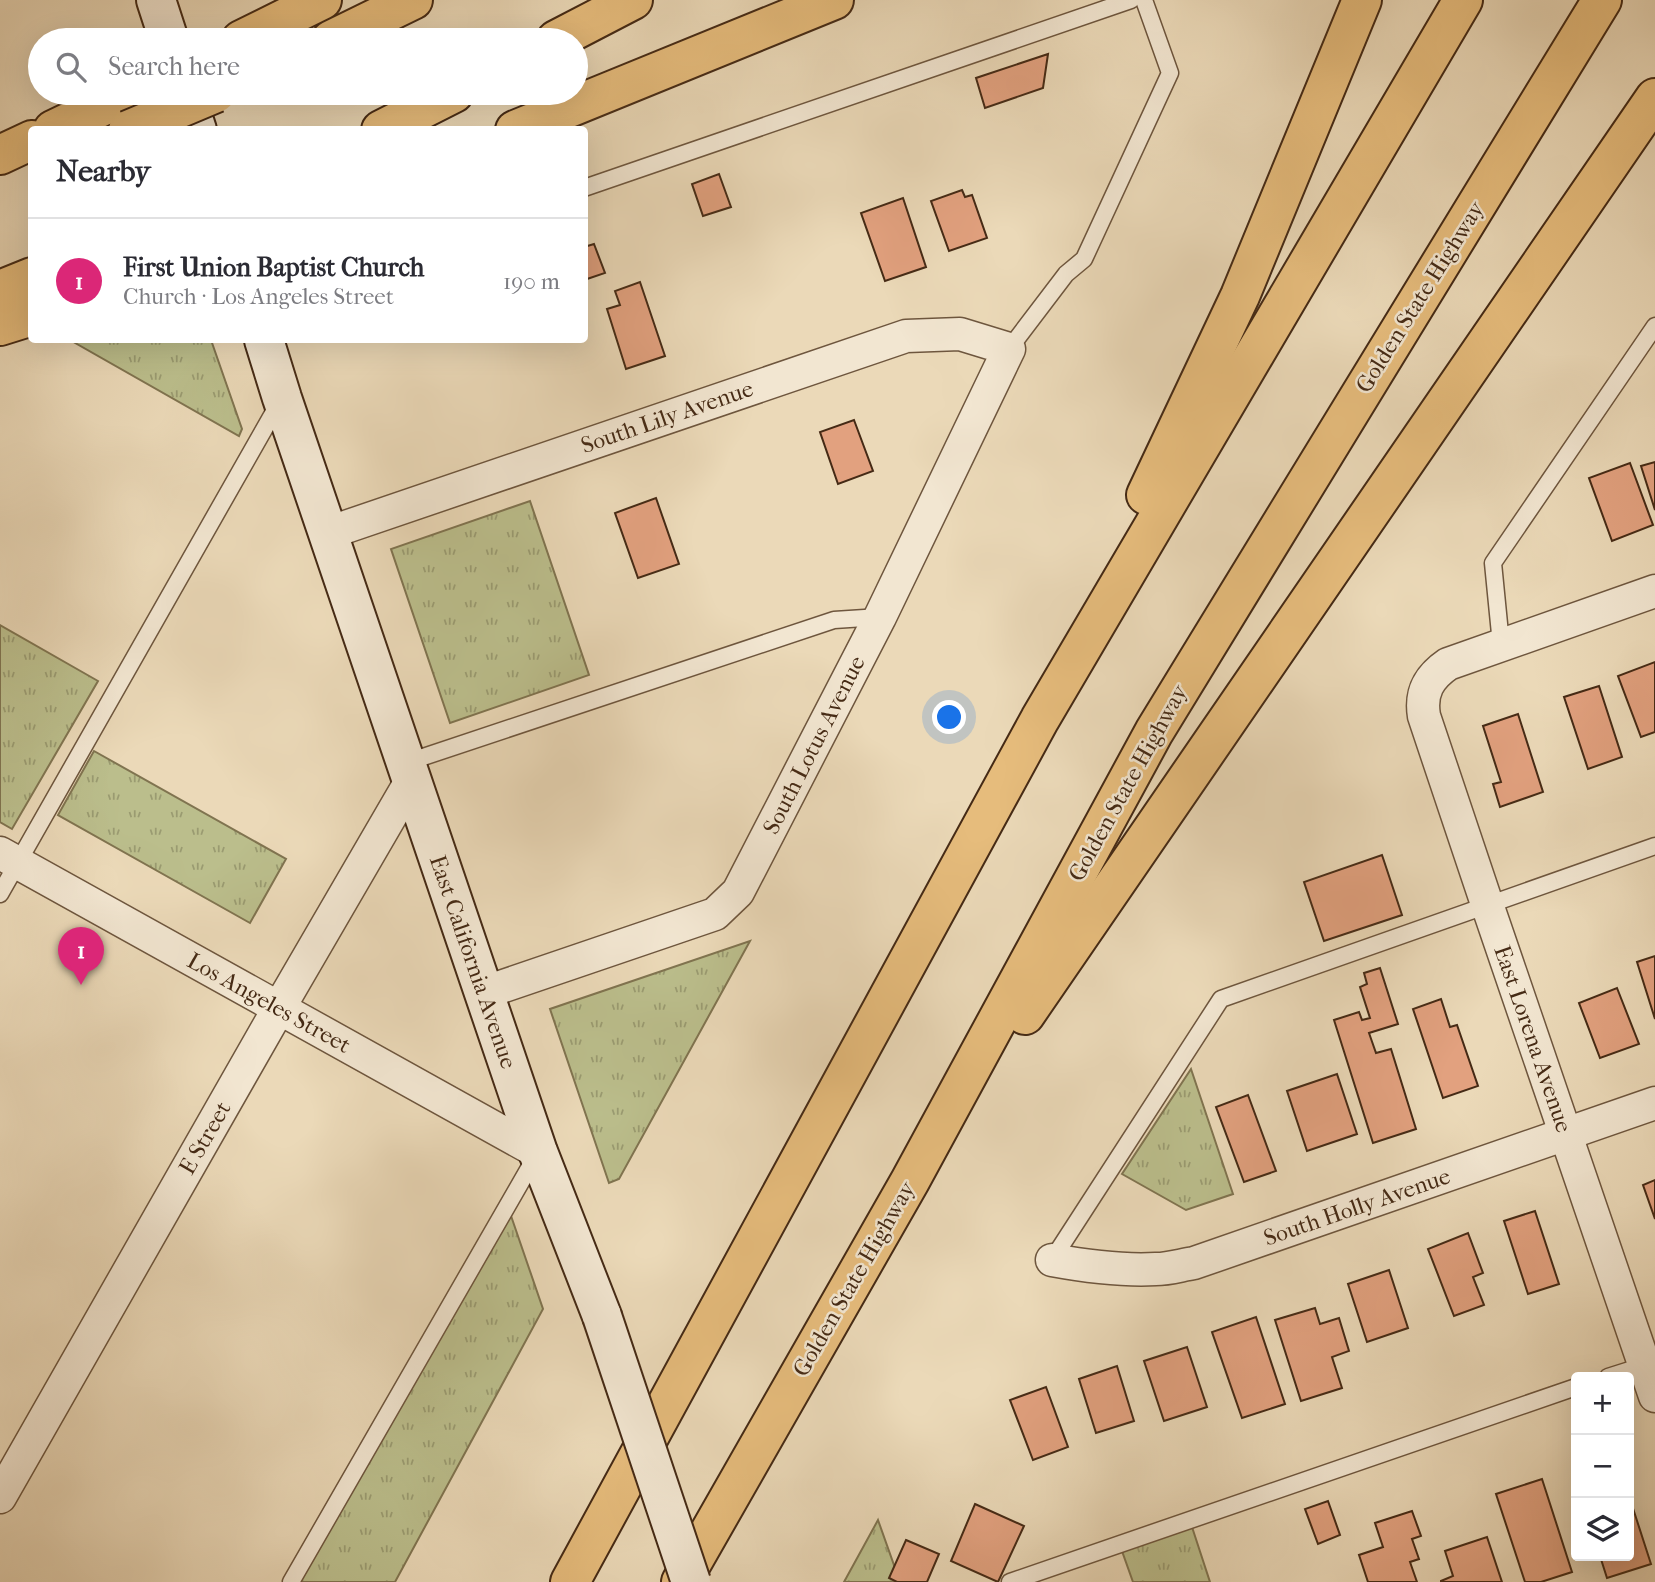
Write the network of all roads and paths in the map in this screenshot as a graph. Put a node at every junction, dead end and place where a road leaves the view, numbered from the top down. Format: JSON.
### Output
{"nodes":[{"id":1,"x":156,"y":0,"type":"edge"},
{"id":2,"x":322,"y":0,"type":"edge"},
{"id":3,"x":413,"y":0,"type":"edge"},
{"id":4,"x":633,"y":0,"type":"edge"},
{"id":5,"x":834,"y":0,"type":"edge"},
{"id":6,"x":1131,"y":0,"type":"edge"},
{"id":7,"x":1144,"y":0,"type":"edge"},
{"id":8,"x":1363,"y":0,"type":"edge"},
{"id":9,"x":1463,"y":0,"type":"edge"},
{"id":10,"x":1602,"y":0,"type":"edge"},
{"id":11,"x":165,"y":28,"type":"edge"},
{"id":12,"x":267,"y":28,"type":"edge"},
{"id":13,"x":356,"y":28,"type":"edge"},
{"id":14,"x":579,"y":28,"type":"edge"},
{"id":15,"x":1655,"y":98,"type":"edge"},
{"id":16,"x":588,"y":100,"type":"edge"},
{"id":17,"x":106,"y":105,"type":"edge"},
{"id":18,"x":187,"y":105,"type":"edge"},
{"id":19,"x":190,"y":105,"type":"edge"},
{"id":20,"x":430,"y":105,"type":"edge"},
{"id":21,"x":576,"y":105,"type":"edge"},
{"id":22,"x":61,"y":126,"type":"edge"},
{"id":23,"x":138,"y":126,"type":"edge"},
{"id":24,"x":196,"y":126,"type":"edge"},
{"id":25,"x":389,"y":126,"type":"edge"},
{"id":26,"x":525,"y":126,"type":"edge"},
{"id":27,"x":28,"y":142,"type":"edge"},
{"id":28,"x":0,"y":155,"type":"edge"},
{"id":29,"x":28,"y":168,"type":"edge"},
{"id":30,"x":0,"y":179,"type":"edge"},
{"id":31,"x":588,"y":187,"type":"edge"},
{"id":32,"x":28,"y":279,"type":"edge"},
{"id":33,"x":0,"y":290,"type":"edge"},
{"id":34,"x":28,"y":317,"type":"edge"},
{"id":35,"x":0,"y":326,"type":"edge"},
{"id":36,"x":1655,"y":326,"type":"edge"},
{"id":37,"x":265,"y":343,"type":"edge"},
{"id":38,"x":1009,"y":349,"type":"junction"},
{"id":39,"x":282,"y":398,"type":"junction"},
{"id":40,"x":328,"y":533,"type":"junction"},
{"id":41,"x":1655,"y":591,"type":"edge"},
{"id":42,"x":880,"y":617,"type":"junction"},
{"id":43,"x":1501,"y":644,"type":"junction"},
{"id":44,"x":1041,"y":719,"type":"junction"},
{"id":45,"x":408,"y":772,"type":"junction"},
{"id":46,"x":1655,"y":846,"type":"edge"},
{"id":47,"x":9,"y":858,"type":"edge"},
{"id":48,"x":0,"y":894,"type":"edge"},
{"id":49,"x":1487,"y":904,"type":"junction"},
{"id":50,"x":484,"y":993,"type":"junction"},
{"id":51,"x":279,"y":1008,"type":"junction"},
{"id":52,"x":1655,"y":1103,"type":"edge"},
{"id":53,"x":1565,"y":1134,"type":"junction"},
{"id":54,"x":538,"y":1152,"type":"junction"},
{"id":55,"x":910,"y":1181,"type":"junction"},
{"id":56,"x":1052,"y":1260,"type":"joint"},
{"id":57,"x":1650,"y":1364,"type":"edge"},
{"id":58,"x":1624,"y":1372,"type":"edge"},
{"id":59,"x":1571,"y":1389,"type":"edge"},
{"id":60,"x":1655,"y":1396,"type":"edge"},
{"id":61,"x":0,"y":1497,"type":"edge"},
{"id":62,"x":291,"y":1582,"type":"edge"},
{"id":63,"x":570,"y":1582,"type":"edge"},
{"id":64,"x":681,"y":1582,"type":"edge"},
{"id":65,"x":691,"y":1582,"type":"edge"},
{"id":66,"x":1010,"y":1582,"type":"edge"}],
"edges":[{"from":1,"to":11,"type":"street"},
{"from":2,"to":12,"type":"highway"},
{"from":3,"to":13,"type":"highway"},
{"from":4,"to":14,"type":"highway"},
{"from":5,"to":16,"type":"highway"},
{"from":6,"to":31,"type":"lane"},
{"from":7,"to":38,"type":"lane"},
{"from":8,"to":44,"type":"highway"},
{"from":9,"to":44,"type":"highway"},
{"from":10,"to":55,"type":"highway","name":"Golden State Highway"},
{"from":15,"to":55,"type":"highway"},
{"from":17,"to":22,"type":"highway"},
{"from":18,"to":23,"type":"highway","bridge":true},
{"from":19,"to":24,"type":"street"},
{"from":20,"to":25,"type":"highway"},
{"from":21,"to":26,"type":"highway"},
{"from":27,"to":28,"type":"highway"},
{"from":29,"to":30,"type":"highway"},
{"from":32,"to":33,"type":"highway"},
{"from":34,"to":35,"type":"highway"},
{"from":36,"to":43,"type":"lane"},
{"from":37,"to":39,"type":"street","name":"East California Avenue"},
{"from":38,"to":40,"type":"street","name":"South Lily Avenue"},
{"from":38,"to":42,"type":"street","name":"South Lotus Avenue"},
{"from":39,"to":40,"type":"street","name":"East California Avenue"},
{"from":39,"to":47,"type":"lane"},
{"from":40,"to":45,"type":"street","name":"East California Avenue"},
{"from":41,"to":43,"type":"street"},
{"from":42,"to":45,"type":"lane"},
{"from":42,"to":50,"type":"street","name":"South Lotus Avenue"},
{"from":43,"to":49,"type":"street","name":"East Lorena Avenue"},
{"from":44,"to":63,"type":"highway"},
{"from":45,"to":50,"type":"street","name":"East California Avenue"},
{"from":45,"to":51,"type":"street","name":"E Street"},
{"from":46,"to":49,"type":"lane"},
{"from":47,"to":48,"type":"lane"},
{"from":47,"to":51,"type":"street","name":"Los Angeles Street"},
{"from":49,"to":53,"type":"street","name":"East Lorena Avenue"},
{"from":49,"to":56,"type":"lane"},
{"from":50,"to":54,"type":"street","name":"East California Avenue"},
{"from":51,"to":54,"type":"street","name":"Los Angeles Street"},
{"from":51,"to":61,"type":"street","name":"E Street"},
{"from":52,"to":53,"type":"street","name":"South Holly Avenue"},
{"from":53,"to":56,"type":"street","name":"South Holly Avenue"},
{"from":53,"to":57,"type":"street","name":"East Lorena Avenue"},
{"from":54,"to":62,"type":"lane"},
{"from":54,"to":65,"type":"street","name":"East California Avenue","bridge":true},
{"from":55,"to":64,"type":"highway","name":"Golden State Highway"},
{"from":57,"to":58,"type":"lane"},
{"from":57,"to":60,"type":"street","name":"East Lorena Avenue"},
{"from":59,"to":66,"type":"lane"}]}
